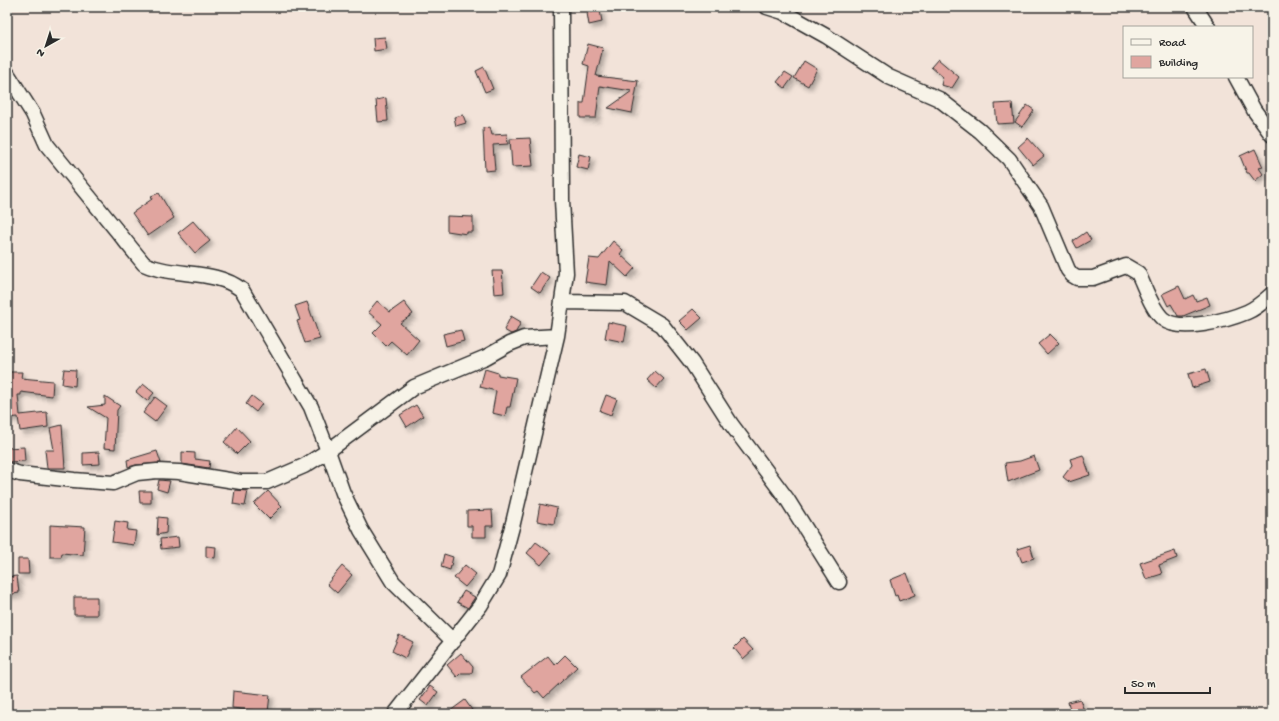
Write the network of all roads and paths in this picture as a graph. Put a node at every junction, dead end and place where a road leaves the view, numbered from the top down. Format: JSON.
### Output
{"nodes":[{"id":1,"x":561,"y":7,"type":"edge"},
{"id":2,"x":767,"y":7,"type":"edge"},
{"id":3,"x":1195,"y":7,"type":"edge"},
{"id":4,"x":1207,"y":26,"type":"edge"},
{"id":5,"x":7,"y":73,"type":"edge"},
{"id":6,"x":1237,"y":78,"type":"edge"},
{"id":7,"x":1272,"y":135,"type":"edge"},
{"id":8,"x":1272,"y":294,"type":"edge"},
{"id":9,"x":562,"y":302,"type":"junction"},
{"id":10,"x":556,"y":336,"type":"junction"},
{"id":11,"x":328,"y":451,"type":"junction"},
{"id":12,"x":7,"y":470,"type":"edge"},
{"id":13,"x":839,"y":582,"type":"dead end"},
{"id":14,"x":453,"y":641,"type":"junction"},
{"id":15,"x":395,"y":714,"type":"edge"}],
"edges":[{"from":1,"to":9,"type":"street"},
{"from":2,"to":8,"type":"street"},
{"from":3,"to":4,"type":"street"},
{"from":5,"to":11,"type":"street"},
{"from":6,"to":7,"type":"street"},
{"from":9,"to":10,"type":"street"},
{"from":9,"to":13,"type":"street"},
{"from":10,"to":11,"type":"street"},
{"from":10,"to":14,"type":"street"},
{"from":11,"to":12,"type":"street"},
{"from":11,"to":14,"type":"street"},
{"from":14,"to":15,"type":"street"}]}
